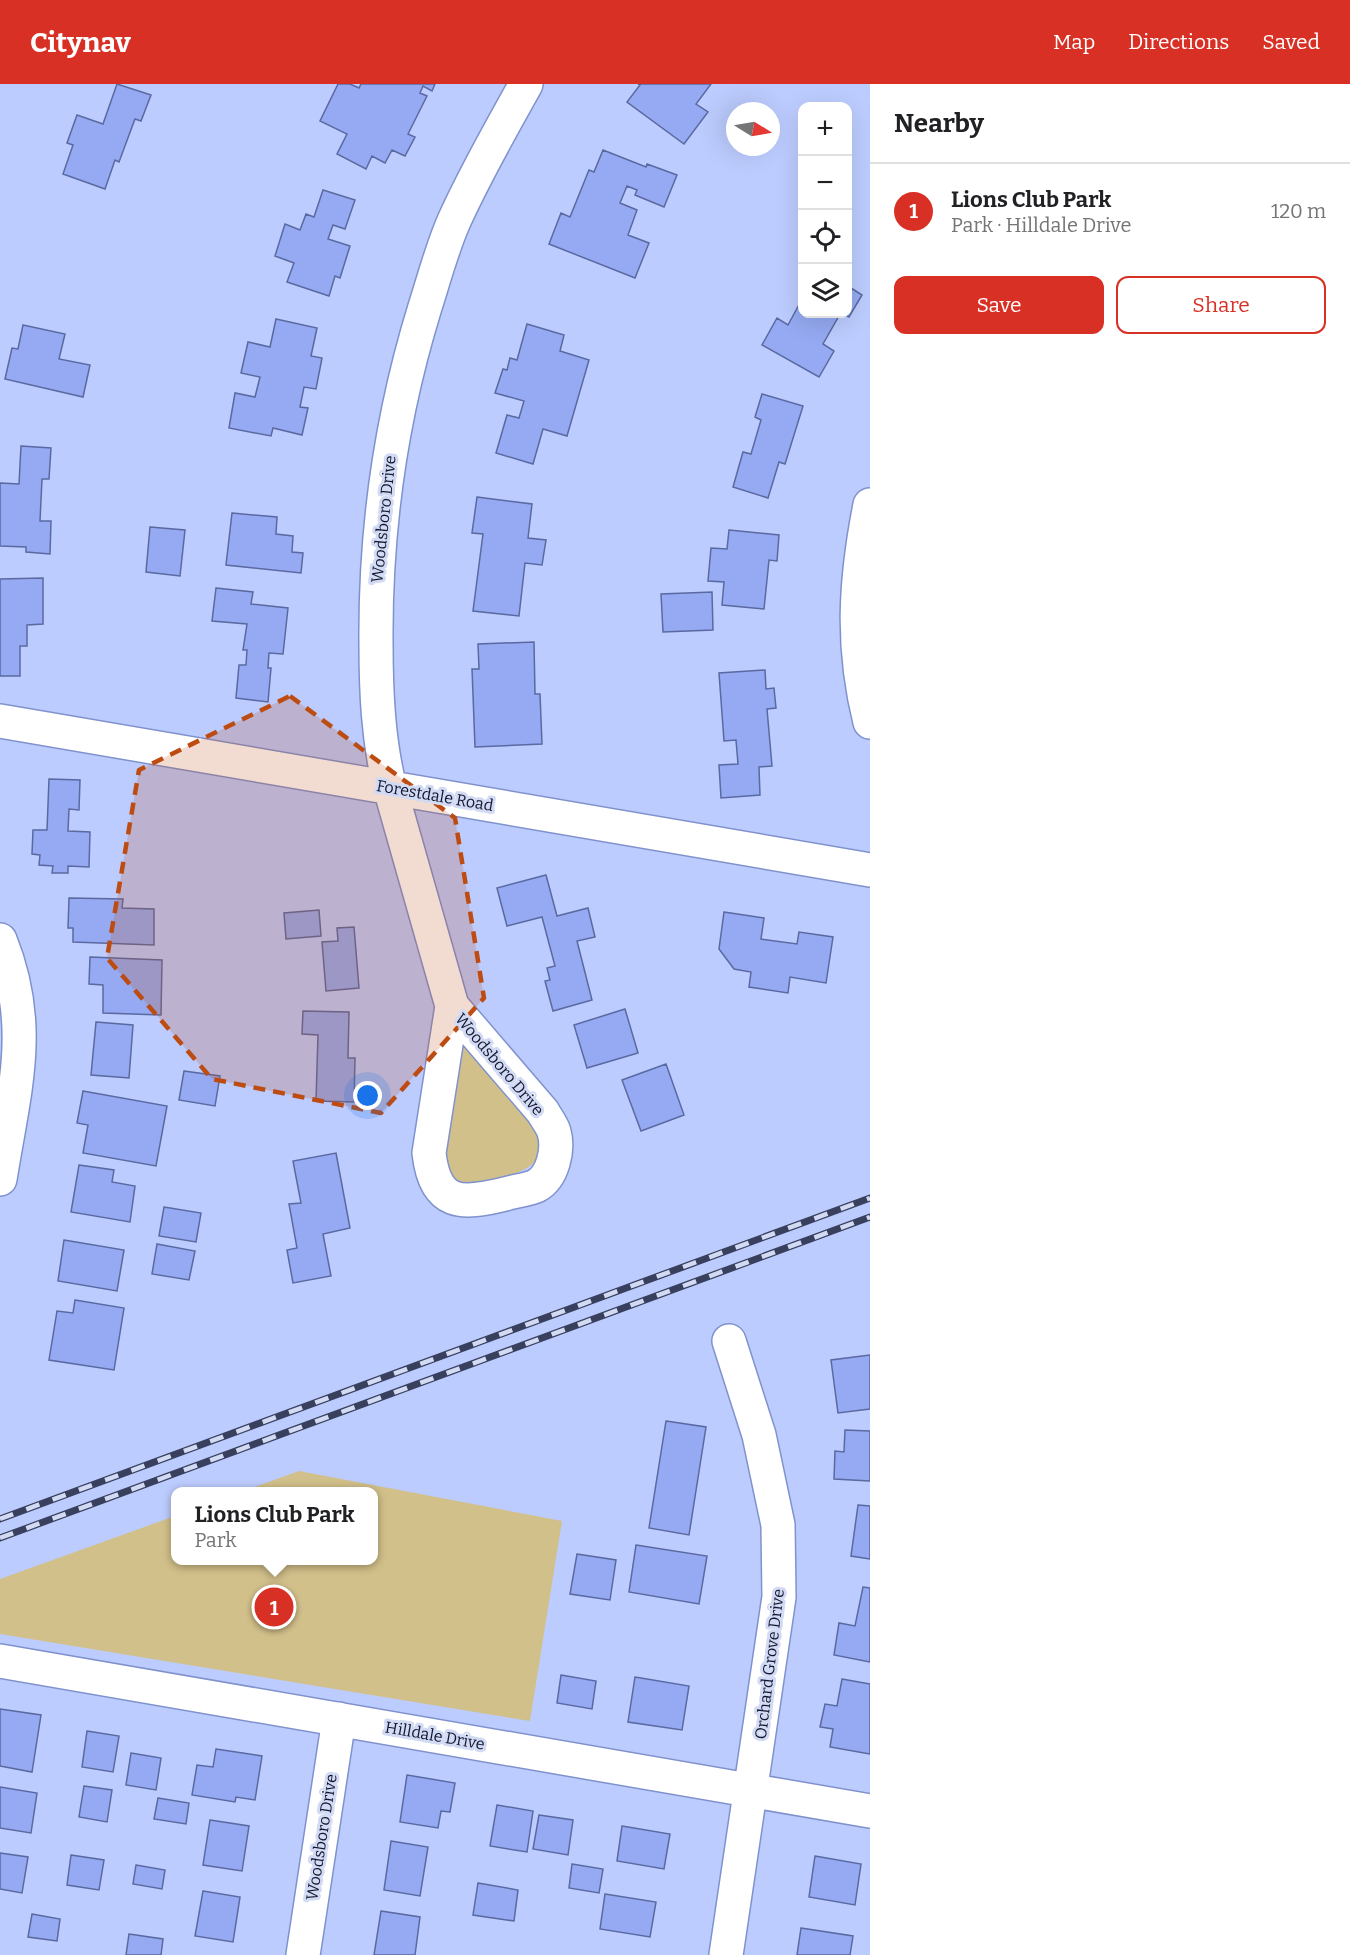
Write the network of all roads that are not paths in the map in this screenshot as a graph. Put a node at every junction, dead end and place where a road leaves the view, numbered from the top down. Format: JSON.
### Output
{"nodes":[{"id":1,"x":526,"y":84,"type":"edge"},
{"id":2,"x":870,"y":505,"type":"edge"},
{"id":3,"x":0,"y":721,"type":"edge"},
{"id":4,"x":870,"y":722,"type":"edge"},
{"id":5,"x":390,"y":788,"type":"junction"},
{"id":6,"x":870,"y":870,"type":"edge"},
{"id":7,"x":0,"y":940,"type":"edge"},
{"id":8,"x":452,"y":1006,"type":"junction"},
{"id":9,"x":0,"y":1179,"type":"edge"},
{"id":10,"x":729,"y":1341,"type":"dead end"},
{"id":11,"x":0,"y":1661,"type":"edge"},
{"id":12,"x":339,"y":1719,"type":"junction"},
{"id":13,"x":751,"y":1790,"type":"junction"},
{"id":14,"x":870,"y":1811,"type":"edge"},
{"id":15,"x":303,"y":1955,"type":"edge"},
{"id":16,"x":726,"y":1955,"type":"edge"}],
"edges":[{"from":1,"to":5,"type":"street","name":"Woodsboro Drive"},
{"from":2,"to":4,"type":"street"},
{"from":3,"to":5,"type":"street","name":"Forestdale Road"},
{"from":5,"to":6,"type":"street","name":"Forestdale Road"},
{"from":5,"to":8,"type":"street","name":"Woodsboro Drive"},
{"from":7,"to":9,"type":"street"},
{"from":8,"to":8,"type":"street","name":"Woodsboro Drive"},
{"from":10,"to":13,"type":"street","name":"Orchard Grove Drive"},
{"from":11,"to":12,"type":"street","name":"Hilldale Drive"},
{"from":12,"to":13,"type":"street","name":"Hilldale Drive"},
{"from":12,"to":15,"type":"street","name":"Woodsboro Drive"},
{"from":13,"to":14,"type":"street","name":"Hilldale Drive"},
{"from":13,"to":16,"type":"street","name":"Orchard Grove Drive"}]}
